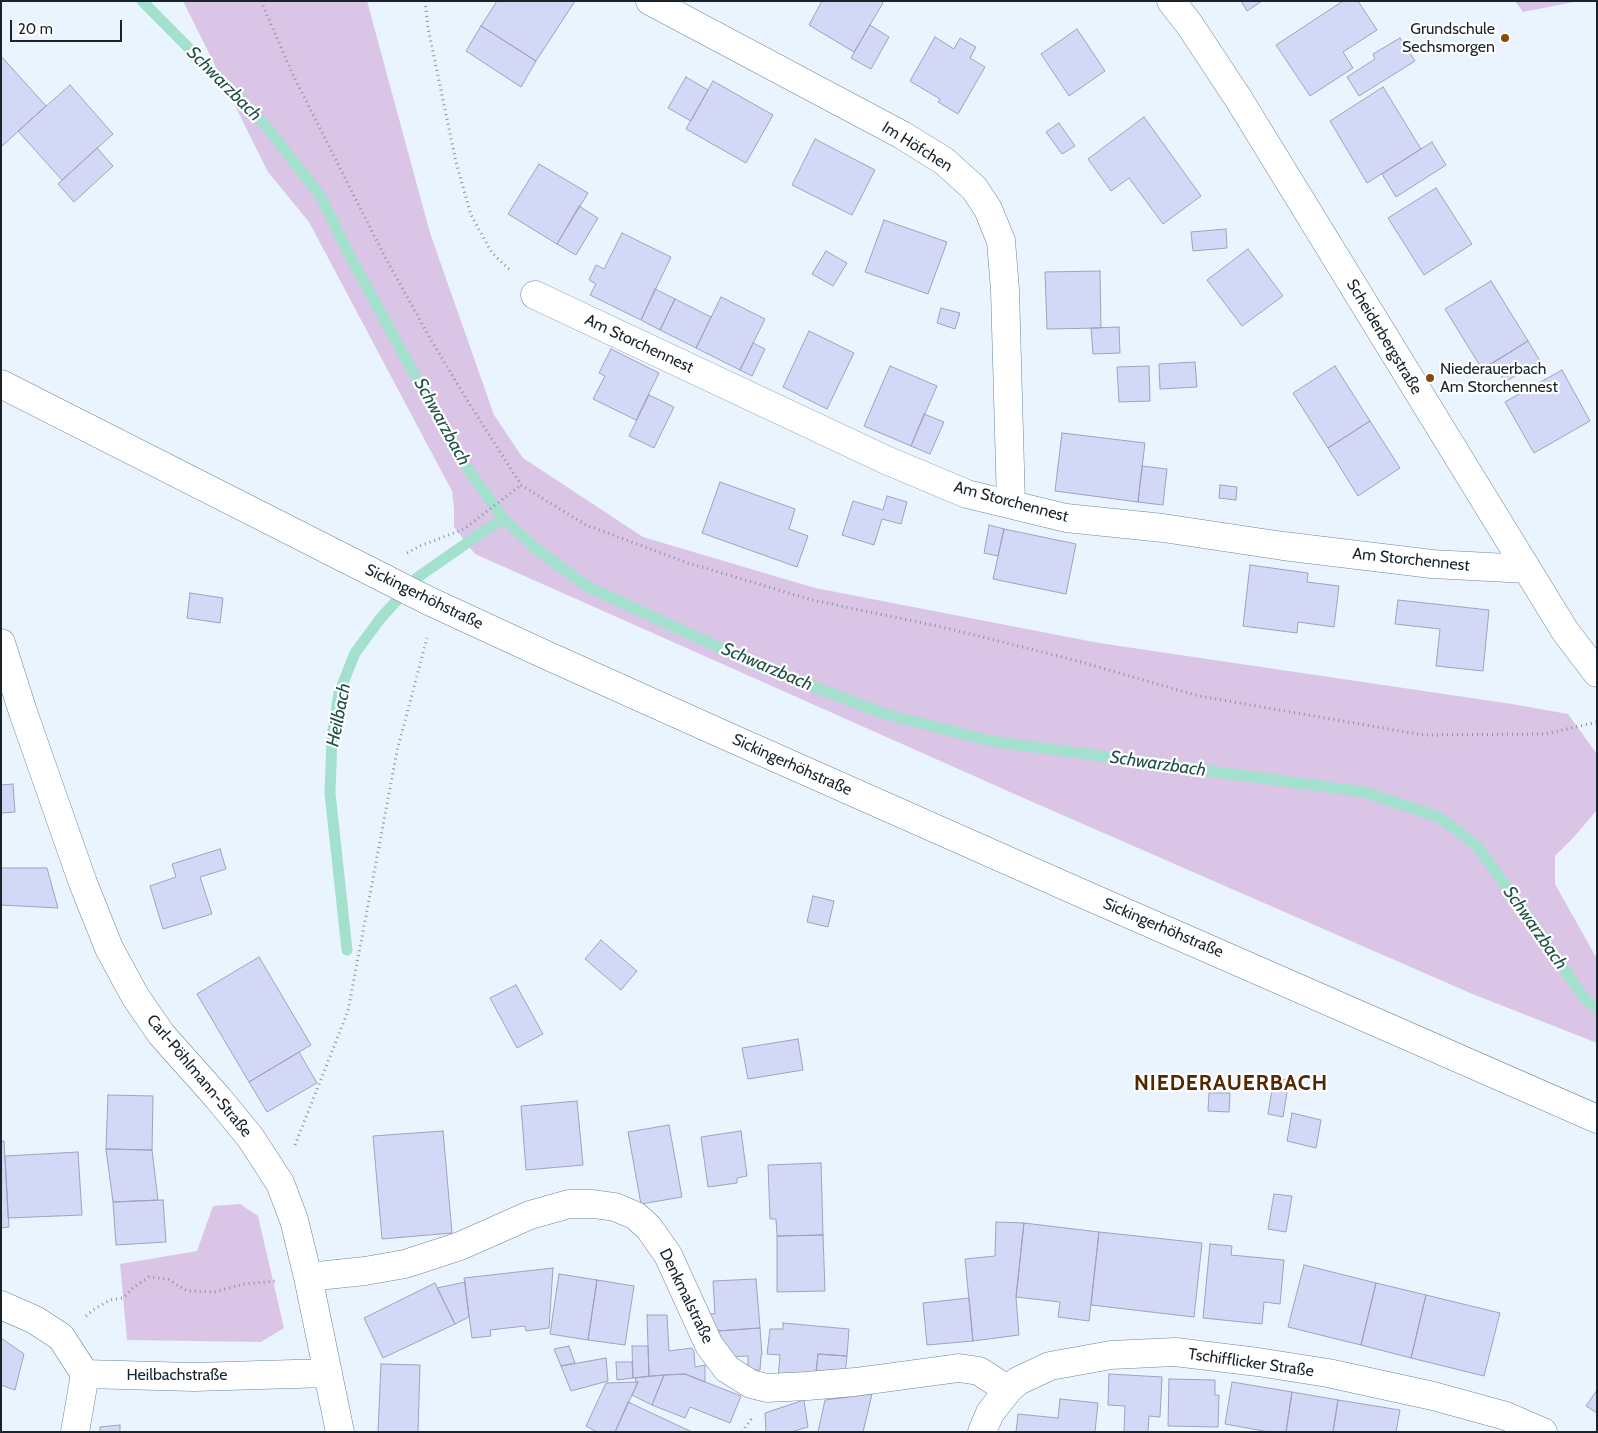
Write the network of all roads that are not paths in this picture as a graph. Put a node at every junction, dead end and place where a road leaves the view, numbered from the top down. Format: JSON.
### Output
{"nodes":[{"id":1,"x":650,"y":1,"type":"edge"},
{"id":2,"x":1171,"y":1,"type":"edge"},
{"id":3,"x":535,"y":294,"type":"road end"},
{"id":4,"x":1,"y":384,"type":"edge"},
{"id":5,"x":1011,"y":504,"type":"junction"},
{"id":6,"x":1526,"y":569,"type":"junction"},
{"id":7,"x":2,"y":644,"type":"edge"},
{"id":8,"x":1597,"y":673,"type":"edge"},
{"id":9,"x":1597,"y":1119,"type":"edge"},
{"id":10,"x":308,"y":1277,"type":"junction"},
{"id":11,"x":1,"y":1305,"type":"edge"},
{"id":12,"x":328,"y":1373,"type":"junction"},
{"id":13,"x":84,"y":1374,"type":"junction"},
{"id":14,"x":1008,"y":1390,"type":"junction"},
{"id":15,"x":76,"y":1432,"type":"edge"},
{"id":16,"x":340,"y":1432,"type":"edge"},
{"id":17,"x":982,"y":1432,"type":"edge"},
{"id":18,"x":1543,"y":1432,"type":"edge"}],
"edges":[{"from":1,"to":5,"type":"street","name":"Im Höfchen"},
{"from":2,"to":6,"type":"street","name":"Scheiderbergstraße"},
{"from":3,"to":5,"type":"street","name":"Am Storchennest"},
{"from":4,"to":9,"type":"street","name":"Sickingerhöhstraße"},
{"from":5,"to":6,"type":"street","name":"Am Storchennest"},
{"from":6,"to":8,"type":"street","name":"Scheiderbergstraße"},
{"from":7,"to":10,"type":"street","name":"Carl-Pöhlmann-Straße"},
{"from":10,"to":12,"type":"street","name":"Carl-Pöhlmann-Straße"},
{"from":10,"to":14,"type":"street","name":"Denkmalstraße"},
{"from":11,"to":13,"type":"street"},
{"from":12,"to":13,"type":"street","name":"Heilbachstraße"},
{"from":12,"to":16,"type":"street","name":"Carl-Pöhlmann-Straße"},
{"from":13,"to":15,"type":"street"},
{"from":14,"to":17,"type":"street","name":"Tschifflicker Straße"},
{"from":14,"to":18,"type":"street","name":"Tschifflicker Straße"}]}
